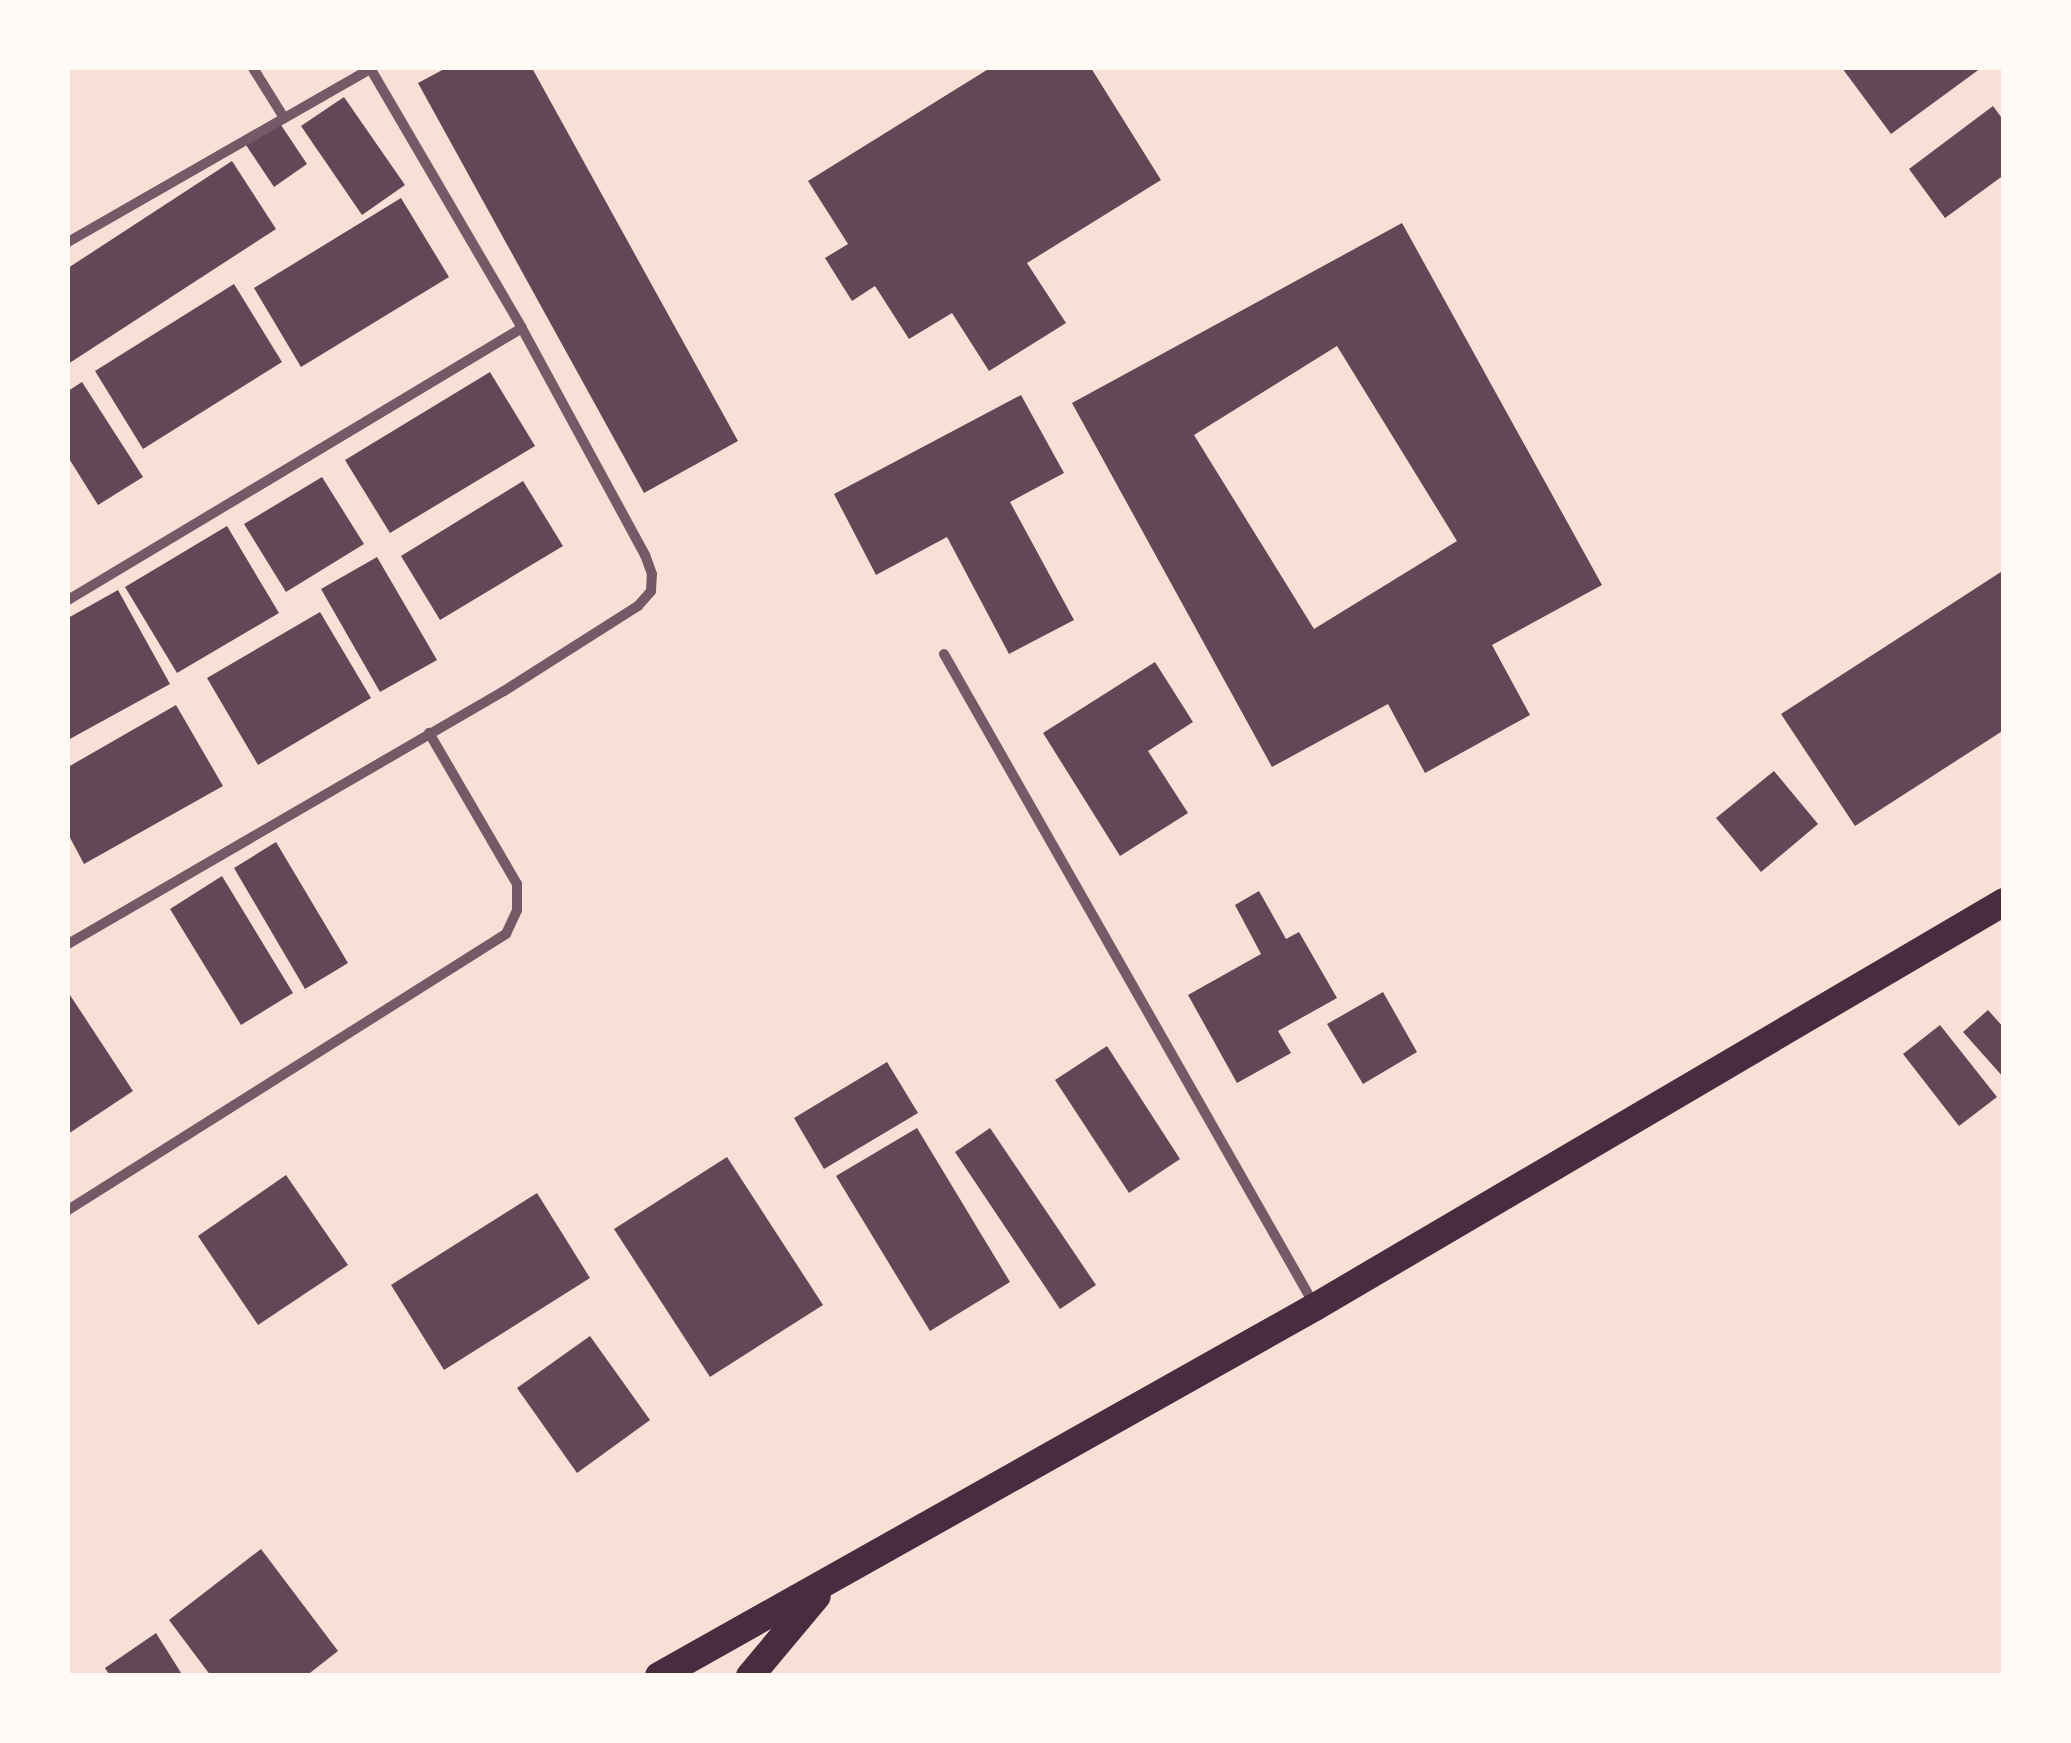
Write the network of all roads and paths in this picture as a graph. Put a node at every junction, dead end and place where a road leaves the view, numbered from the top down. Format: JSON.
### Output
{"nodes":[{"id":1,"x":253,"y":68,"type":"edge"},
{"id":2,"x":370,"y":68,"type":"edge"},
{"id":3,"x":283,"y":116,"type":"junction"},
{"id":4,"x":68,"y":242,"type":"edge"},
{"id":5,"x":522,"y":328,"type":"junction"},
{"id":6,"x":68,"y":600,"type":"edge"},
{"id":7,"x":944,"y":654,"type":"dead end"},
{"id":8,"x":428,"y":733,"type":"junction"},
{"id":9,"x":2004,"y":902,"type":"edge"},
{"id":10,"x":68,"y":944,"type":"edge"},
{"id":11,"x":68,"y":1210,"type":"edge"},
{"id":12,"x":1315,"y":1307,"type":"junction"},
{"id":13,"x":831,"y":1580,"type":"junction"},
{"id":14,"x":659,"y":1676,"type":"edge"},
{"id":15,"x":750,"y":1676,"type":"edge"}],
"edges":[{"from":1,"to":3,"type":"street"},
{"from":2,"to":3,"type":"street"},
{"from":2,"to":5,"type":"street"},
{"from":3,"to":4,"type":"street"},
{"from":5,"to":6,"type":"street"},
{"from":5,"to":8,"type":"street"},
{"from":7,"to":12,"type":"street"},
{"from":8,"to":10,"type":"street"},
{"from":8,"to":11,"type":"street"},
{"from":9,"to":12,"type":"highway"},
{"from":12,"to":13,"type":"highway"},
{"from":13,"to":14,"type":"highway"},
{"from":13,"to":15,"type":"highway"}]}
